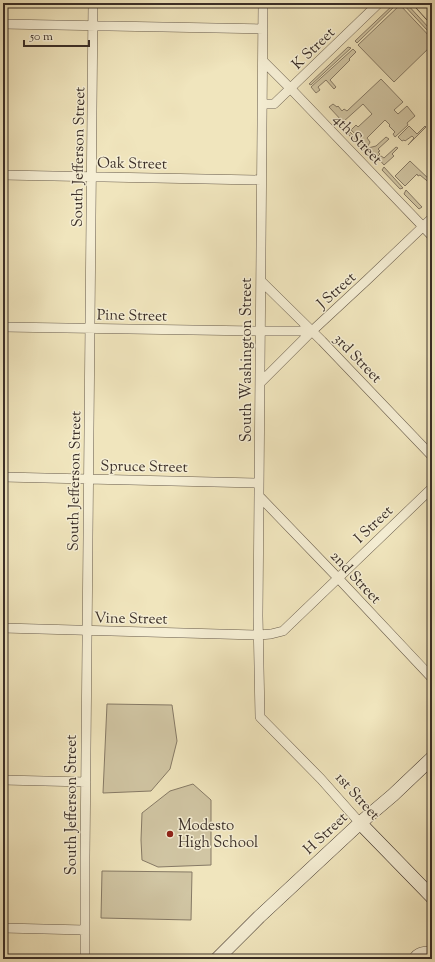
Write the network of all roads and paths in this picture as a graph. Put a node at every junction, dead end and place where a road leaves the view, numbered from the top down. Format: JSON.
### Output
{"nodes":[{"id":1,"x":93,"y":3,"type":"edge"},
{"id":2,"x":263,"y":3,"type":"edge"},
{"id":3,"x":379,"y":3,"type":"edge"},
{"id":4,"x":422,"y":3,"type":"edge"},
{"id":5,"x":432,"y":14,"type":"edge"},
{"id":6,"x":3,"y":24,"type":"edge"},
{"id":7,"x":93,"y":26,"type":"junction"},
{"id":8,"x":263,"y":29,"type":"junction"},
{"id":9,"x":263,"y":61,"type":"junction"},
{"id":10,"x":291,"y":89,"type":"junction"},
{"id":11,"x":263,"y":104,"type":"junction"},
{"id":12,"x":3,"y":175,"type":"edge"},
{"id":13,"x":92,"y":176,"type":"junction"},
{"id":14,"x":261,"y":180,"type":"junction"},
{"id":15,"x":432,"y":218,"type":"edge"},
{"id":16,"x":423,"y":227,"type":"junction"},
{"id":17,"x":432,"y":236,"type":"edge"},
{"id":18,"x":261,"y":281,"type":"junction"},
{"id":19,"x":3,"y":327,"type":"edge"},
{"id":20,"x":89,"y":328,"type":"junction"},
{"id":21,"x":260,"y":331,"type":"junction"},
{"id":22,"x":312,"y":331,"type":"junction"},
{"id":23,"x":260,"y":383,"type":"junction"},
{"id":24,"x":432,"y":456,"type":"edge"},
{"id":25,"x":3,"y":477,"type":"edge"},
{"id":26,"x":88,"y":479,"type":"junction"},
{"id":27,"x":259,"y":483,"type":"junction"},
{"id":28,"x":432,"y":488,"type":"edge"},
{"id":29,"x":260,"y":497,"type":"junction"},
{"id":30,"x":338,"y":578,"type":"junction"},
{"id":31,"x":3,"y":628,"type":"edge"},
{"id":32,"x":87,"y":631,"type":"junction"},
{"id":33,"x":259,"y":635,"type":"junction"},
{"id":34,"x":432,"y":678,"type":"edge"},
{"id":35,"x":260,"y":717,"type":"joint"},
{"id":36,"x":432,"y":758,"type":"edge"},
{"id":37,"x":3,"y":780,"type":"edge"},
{"id":38,"x":86,"y":782,"type":"junction"},
{"id":39,"x":360,"y":823,"type":"junction"},
{"id":40,"x":432,"y":898,"type":"edge"},
{"id":41,"x":3,"y":928,"type":"edge"},
{"id":42,"x":85,"y":930,"type":"junction"},
{"id":43,"x":432,"y":951,"type":"edge"},
{"id":44,"x":414,"y":957,"type":"edge"},
{"id":45,"x":85,"y":959,"type":"edge"},
{"id":46,"x":217,"y":959,"type":"edge"}],
"edges":[{"from":1,"to":7,"type":"street","name":"South Jefferson Street"},
{"from":2,"to":8,"type":"street","name":"South Washington Street"},
{"from":3,"to":10,"type":"street","name":"K Street"},
{"from":4,"to":5,"type":"main road"},
{"from":6,"to":7,"type":"street"},
{"from":7,"to":8,"type":"street"},
{"from":7,"to":13,"type":"street","name":"South Jefferson Street"},
{"from":8,"to":9,"type":"street","name":"South Washington Street"},
{"from":9,"to":10,"type":"street","name":"4th Street"},
{"from":9,"to":11,"type":"street","name":"South Washington Street"},
{"from":10,"to":11,"type":"street","name":"K Street"},
{"from":10,"to":16,"type":"street","name":"4th Street"},
{"from":11,"to":14,"type":"street","name":"South Washington Street"},
{"from":12,"to":13,"type":"street","name":"Oak Street"},
{"from":13,"to":14,"type":"street","name":"Oak Street"},
{"from":13,"to":20,"type":"street","name":"South Jefferson Street"},
{"from":14,"to":18,"type":"street","name":"South Washington Street"},
{"from":15,"to":16,"type":"street","name":"J Street"},
{"from":16,"to":17,"type":"street","name":"4th Street"},
{"from":16,"to":22,"type":"street","name":"J Street"},
{"from":18,"to":21,"type":"street","name":"South Washington Street"},
{"from":18,"to":22,"type":"street","name":"3rd Street"},
{"from":19,"to":20,"type":"street","name":"Pine Street"},
{"from":20,"to":21,"type":"street","name":"Pine Street"},
{"from":20,"to":26,"type":"street","name":"South Jefferson Street"},
{"from":21,"to":22,"type":"street","name":"Pine Street"},
{"from":21,"to":23,"type":"street","name":"South Washington Street"},
{"from":22,"to":23,"type":"street","name":"J Street"},
{"from":22,"to":24,"type":"street","name":"3rd Street"},
{"from":23,"to":27,"type":"street","name":"South Washington Street"},
{"from":25,"to":26,"type":"street","name":"Spruce Street"},
{"from":26,"to":27,"type":"street","name":"Spruce Street"},
{"from":26,"to":32,"type":"street","name":"South Jefferson Street"},
{"from":27,"to":29,"type":"street","name":"South Washington Street"},
{"from":28,"to":30,"type":"street","name":"I Street"},
{"from":29,"to":30,"type":"street","name":"2nd Street"},
{"from":29,"to":33,"type":"street","name":"South Washington Street"},
{"from":30,"to":33,"type":"street","name":"I Street"},
{"from":30,"to":34,"type":"street","name":"2nd Street"},
{"from":31,"to":32,"type":"street","name":"Vine Street"},
{"from":32,"to":33,"type":"street","name":"Vine Street"},
{"from":32,"to":38,"type":"street","name":"South Jefferson Street"},
{"from":33,"to":35,"type":"street","name":"South Washington Street"},
{"from":35,"to":39,"type":"street","name":"1st Street"},
{"from":36,"to":39,"type":"main road","name":"H Street"},
{"from":37,"to":38,"type":"street"},
{"from":38,"to":42,"type":"street","name":"South Jefferson Street"},
{"from":39,"to":40,"type":"main road","name":"1st Street"},
{"from":39,"to":46,"type":"main road","name":"H Street"},
{"from":41,"to":42,"type":"street"},
{"from":42,"to":45,"type":"street","name":"South Jefferson Street"},
{"from":43,"to":44,"type":"street"}]}
